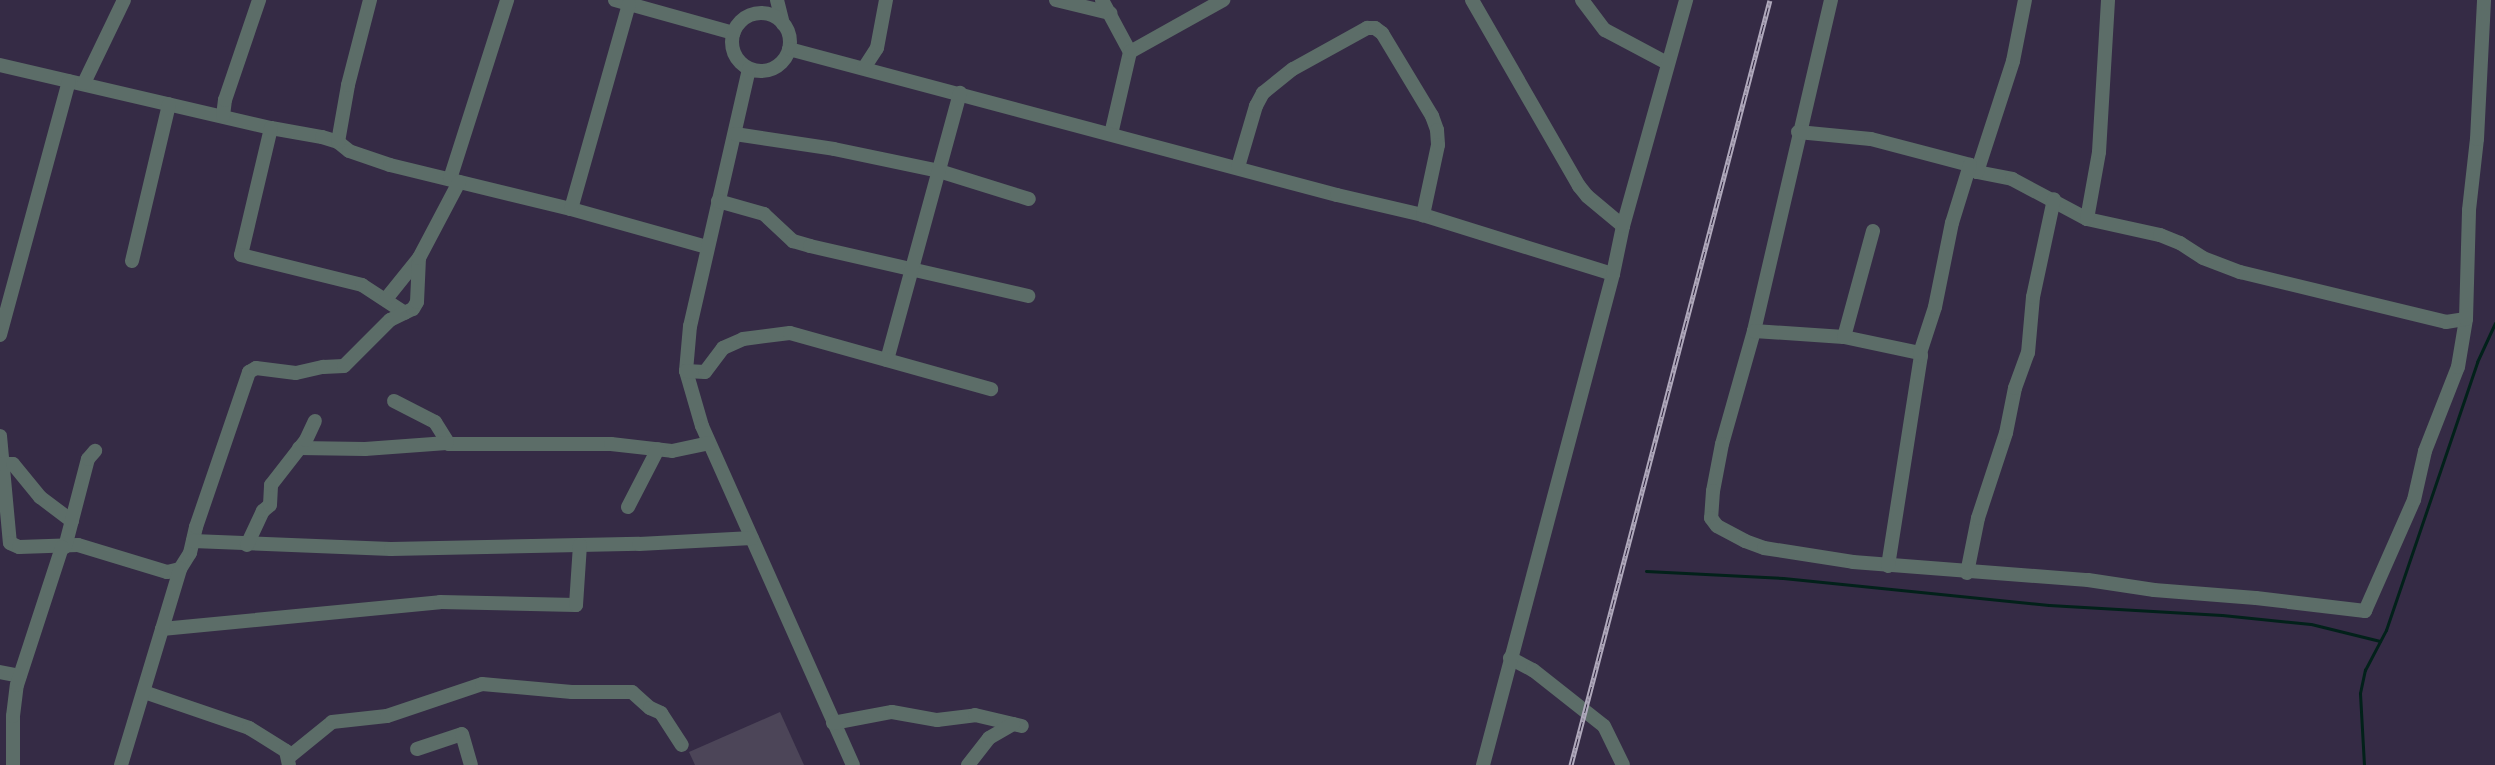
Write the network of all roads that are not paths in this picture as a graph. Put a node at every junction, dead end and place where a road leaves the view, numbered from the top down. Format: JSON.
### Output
{"nodes":[{"id":1,"x":124,"y":0,"type":"edge"},
{"id":2,"x":259,"y":0,"type":"edge"},
{"id":3,"x":370,"y":0,"type":"edge"},
{"id":4,"x":507,"y":0,"type":"edge"},
{"id":5,"x":771,"y":0,"type":"edge"},
{"id":6,"x":777,"y":0,"type":"edge"},
{"id":7,"x":886,"y":0,"type":"edge"},
{"id":8,"x":1056,"y":0,"type":"edge"},
{"id":9,"x":1102,"y":0,"type":"edge"},
{"id":10,"x":1223,"y":0,"type":"edge"},
{"id":11,"x":1472,"y":0,"type":"edge"},
{"id":12,"x":1582,"y":0,"type":"edge"},
{"id":13,"x":1686,"y":0,"type":"edge"},
{"id":14,"x":1831,"y":0,"type":"edge"},
{"id":15,"x":2025,"y":0,"type":"edge"},
{"id":16,"x":2108,"y":0,"type":"edge"},
{"id":17,"x":2484,"y":0,"type":"edge"},
{"id":18,"x":631,"y":2,"type":"edge"},
{"id":19,"x":1110,"y":13,"type":"junction"},
{"id":20,"x":751,"y":16,"type":"junction"},
{"id":21,"x":784,"y":26,"type":"junction"},
{"id":22,"x":733,"y":33,"type":"junction"},
{"id":23,"x":789,"y":48,"type":"junction"},
{"id":24,"x":1130,"y":52,"type":"junction"},
{"id":25,"x":1667,"y":63,"type":"junction"},
{"id":26,"x":0,"y":65,"type":"edge"},
{"id":27,"x":864,"y":68,"type":"junction"},
{"id":28,"x":749,"y":69,"type":"junction"},
{"id":29,"x":69,"y":81,"type":"junction"},
{"id":30,"x":84,"y":83,"type":"junction"},
{"id":31,"x":960,"y":93,"type":"junction"},
{"id":32,"x":169,"y":104,"type":"junction"},
{"id":33,"x":223,"y":116,"type":"junction"},
{"id":34,"x":271,"y":128,"type":"junction"},
{"id":35,"x":1798,"y":132,"type":"junction"},
{"id":36,"x":735,"y":134,"type":"junction"},
{"id":37,"x":1112,"y":134,"type":"junction"},
{"id":38,"x":338,"y":142,"type":"junction"},
{"id":39,"x":1238,"y":167,"type":"junction"},
{"id":40,"x":1974,"y":168,"type":"junction"},
{"id":41,"x":939,"y":171,"type":"junction"},
{"id":42,"x":454,"y":181,"type":"junction"},
{"id":43,"x":1029,"y":199,"type":"dead end"},
{"id":44,"x":2054,"y":199,"type":"junction"},
{"id":45,"x":718,"y":201,"type":"junction"},
{"id":46,"x":571,"y":209,"type":"junction"},
{"id":47,"x":1423,"y":215,"type":"junction"},
{"id":48,"x":2087,"y":219,"type":"junction"},
{"id":49,"x":1623,"y":226,"type":"junction"},
{"id":50,"x":1874,"y":231,"type":"dead end"},
{"id":51,"x":707,"y":247,"type":"junction"},
{"id":52,"x":419,"y":258,"type":"junction"},
{"id":53,"x":132,"y":261,"type":"dead end"},
{"id":54,"x":913,"y":268,"type":"junction"},
{"id":55,"x":1613,"y":273,"type":"junction"},
{"id":56,"x":1028,"y":296,"type":"dead end"},
{"id":57,"x":386,"y":299,"type":"junction"},
{"id":58,"x":405,"y":313,"type":"junction"},
{"id":59,"x":2466,"y":320,"type":"junction"},
{"id":60,"x":1754,"y":331,"type":"junction"},
{"id":61,"x":0,"y":335,"type":"edge"},
{"id":62,"x":1844,"y":337,"type":"junction"},
{"id":63,"x":1920,"y":353,"type":"junction"},
{"id":64,"x":887,"y":360,"type":"junction"},
{"id":65,"x":686,"y":372,"type":"junction"},
{"id":66,"x":991,"y":389,"type":"dead end"},
{"id":67,"x":394,"y":400,"type":"dead end"},
{"id":68,"x":315,"y":421,"type":"dead end"},
{"id":69,"x":0,"y":436,"type":"edge"},
{"id":70,"x":447,"y":443,"type":"junction"},
{"id":71,"x":709,"y":443,"type":"junction"},
{"id":72,"x":299,"y":448,"type":"junction"},
{"id":73,"x":658,"y":449,"type":"junction"},
{"id":74,"x":95,"y":451,"type":"dead end"},
{"id":75,"x":2,"y":464,"type":"junction"},
{"id":76,"x":628,"y":507,"type":"dead end"},
{"id":77,"x":72,"y":521,"type":"junction"},
{"id":78,"x":752,"y":538,"type":"junction"},
{"id":79,"x":193,"y":541,"type":"junction"},
{"id":80,"x":247,"y":544,"type":"junction"},
{"id":81,"x":580,"y":545,"type":"junction"},
{"id":82,"x":64,"y":547,"type":"junction"},
{"id":83,"x":1888,"y":566,"type":"junction"},
{"id":84,"x":180,"y":569,"type":"junction"},
{"id":85,"x":1967,"y":573,"type":"junction"},
{"id":86,"x":162,"y":629,"type":"junction"},
{"id":87,"x":1510,"y":658,"type":"junction"},
{"id":88,"x":0,"y":672,"type":"edge"},
{"id":89,"x":20,"y":676,"type":"junction"},
{"id":90,"x":144,"y":692,"type":"junction"},
{"id":91,"x":833,"y":723,"type":"junction"},
{"id":92,"x":682,"y":746,"type":"dead end"},
{"id":93,"x":417,"y":749,"type":"dead end"},
{"id":94,"x":289,"y":761,"type":"edge"},
{"id":95,"x":13,"y":765,"type":"edge"},
{"id":96,"x":121,"y":765,"type":"edge"},
{"id":97,"x":471,"y":765,"type":"edge"},
{"id":98,"x":853,"y":765,"type":"edge"},
{"id":99,"x":968,"y":765,"type":"edge"},
{"id":100,"x":1483,"y":765,"type":"edge"},
{"id":101,"x":1623,"y":765,"type":"edge"}],
"edges":[{"from":1,"to":30,"type":"street"},
{"from":2,"to":33,"type":"street"},
{"from":3,"to":38,"type":"street"},
{"from":4,"to":42,"type":"street"},
{"from":5,"to":20,"type":"street"},
{"from":6,"to":21,"type":"street"},
{"from":7,"to":27,"type":"street"},
{"from":8,"to":19,"type":"street"},
{"from":9,"to":19,"type":"street"},
{"from":10,"to":24,"type":"street"},
{"from":11,"to":49,"type":"street"},
{"from":12,"to":25,"type":"street"},
{"from":13,"to":25,"type":"street"},
{"from":14,"to":35,"type":"street"},
{"from":15,"to":40,"type":"street"},
{"from":16,"to":48,"type":"street"},
{"from":17,"to":59,"type":"street"},
{"from":18,"to":22,"type":"street"},
{"from":18,"to":46,"type":"street"},
{"from":19,"to":24,"type":"street"},
{"from":20,"to":21,"type":"street"},
{"from":20,"to":22,"type":"street"},
{"from":21,"to":23,"type":"street"},
{"from":22,"to":28,"type":"street"},
{"from":23,"to":27,"type":"street"},
{"from":23,"to":28,"type":"street"},
{"from":24,"to":37,"type":"street"},
{"from":25,"to":49,"type":"street"},
{"from":26,"to":29,"type":"street"},
{"from":27,"to":31,"type":"street"},
{"from":28,"to":36,"type":"street"},
{"from":29,"to":30,"type":"street"},
{"from":29,"to":61,"type":"street"},
{"from":30,"to":32,"type":"street"},
{"from":31,"to":37,"type":"street"},
{"from":31,"to":41,"type":"street"},
{"from":32,"to":33,"type":"street"},
{"from":32,"to":53,"type":"street"},
{"from":33,"to":34,"type":"street"},
{"from":34,"to":38,"type":"street"},
{"from":34,"to":57,"type":"street"},
{"from":35,"to":40,"type":"street"},
{"from":35,"to":60,"type":"street"},
{"from":36,"to":41,"type":"street"},
{"from":36,"to":45,"type":"street"},
{"from":37,"to":39,"type":"street"},
{"from":38,"to":42,"type":"street"},
{"from":39,"to":47,"type":"street"},
{"from":39,"to":47,"type":"street"},
{"from":40,"to":44,"type":"street"},
{"from":40,"to":63,"type":"street"},
{"from":41,"to":43,"type":"street"},
{"from":41,"to":54,"type":"street"},
{"from":42,"to":46,"type":"street"},
{"from":42,"to":52,"type":"street"},
{"from":44,"to":48,"type":"street"},
{"from":44,"to":85,"type":"street"},
{"from":45,"to":51,"type":"street"},
{"from":45,"to":54,"type":"street"},
{"from":46,"to":51,"type":"street"},
{"from":47,"to":55,"type":"street"},
{"from":48,"to":59,"type":"street"},
{"from":49,"to":55,"type":"street"},
{"from":50,"to":62,"type":"street"},
{"from":51,"to":65,"type":"street"},
{"from":52,"to":57,"type":"street"},
{"from":52,"to":58,"type":"street"},
{"from":54,"to":56,"type":"street"},
{"from":54,"to":64,"type":"street"},
{"from":55,"to":87,"type":"street"},
{"from":57,"to":58,"type":"street"},
{"from":58,"to":79,"type":"street"},
{"from":59,"to":85,"type":"street"},
{"from":60,"to":62,"type":"street"},
{"from":60,"to":83,"type":"street"},
{"from":62,"to":63,"type":"street"},
{"from":63,"to":83,"type":"street"},
{"from":64,"to":65,"type":"street"},
{"from":64,"to":66,"type":"street"},
{"from":65,"to":71,"type":"street"},
{"from":67,"to":70,"type":"street"},
{"from":68,"to":72,"type":"street"},
{"from":69,"to":75,"type":"street"},
{"from":70,"to":72,"type":"street"},
{"from":70,"to":73,"type":"street"},
{"from":71,"to":73,"type":"street"},
{"from":71,"to":78,"type":"street"},
{"from":72,"to":80,"type":"street"},
{"from":73,"to":76,"type":"street"},
{"from":74,"to":77,"type":"street"},
{"from":75,"to":77,"type":"street"},
{"from":75,"to":82,"type":"street"},
{"from":77,"to":82,"type":"street"},
{"from":78,"to":81,"type":"street"},
{"from":78,"to":91,"type":"street"},
{"from":79,"to":80,"type":"street"},
{"from":79,"to":84,"type":"street"},
{"from":80,"to":81,"type":"street"},
{"from":81,"to":86,"type":"street"},
{"from":82,"to":84,"type":"street"},
{"from":82,"to":89,"type":"street"},
{"from":83,"to":85,"type":"street"},
{"from":84,"to":86,"type":"street"},
{"from":86,"to":90,"type":"street"},
{"from":87,"to":100,"type":"street"},
{"from":87,"to":101,"type":"street"},
{"from":88,"to":89,"type":"street"},
{"from":89,"to":95,"type":"street"},
{"from":90,"to":94,"type":"street"},
{"from":90,"to":96,"type":"street"},
{"from":91,"to":98,"type":"street"},
{"from":91,"to":99,"type":"street"},
{"from":92,"to":94,"type":"street"},
{"from":93,"to":97,"type":"street"}]}
